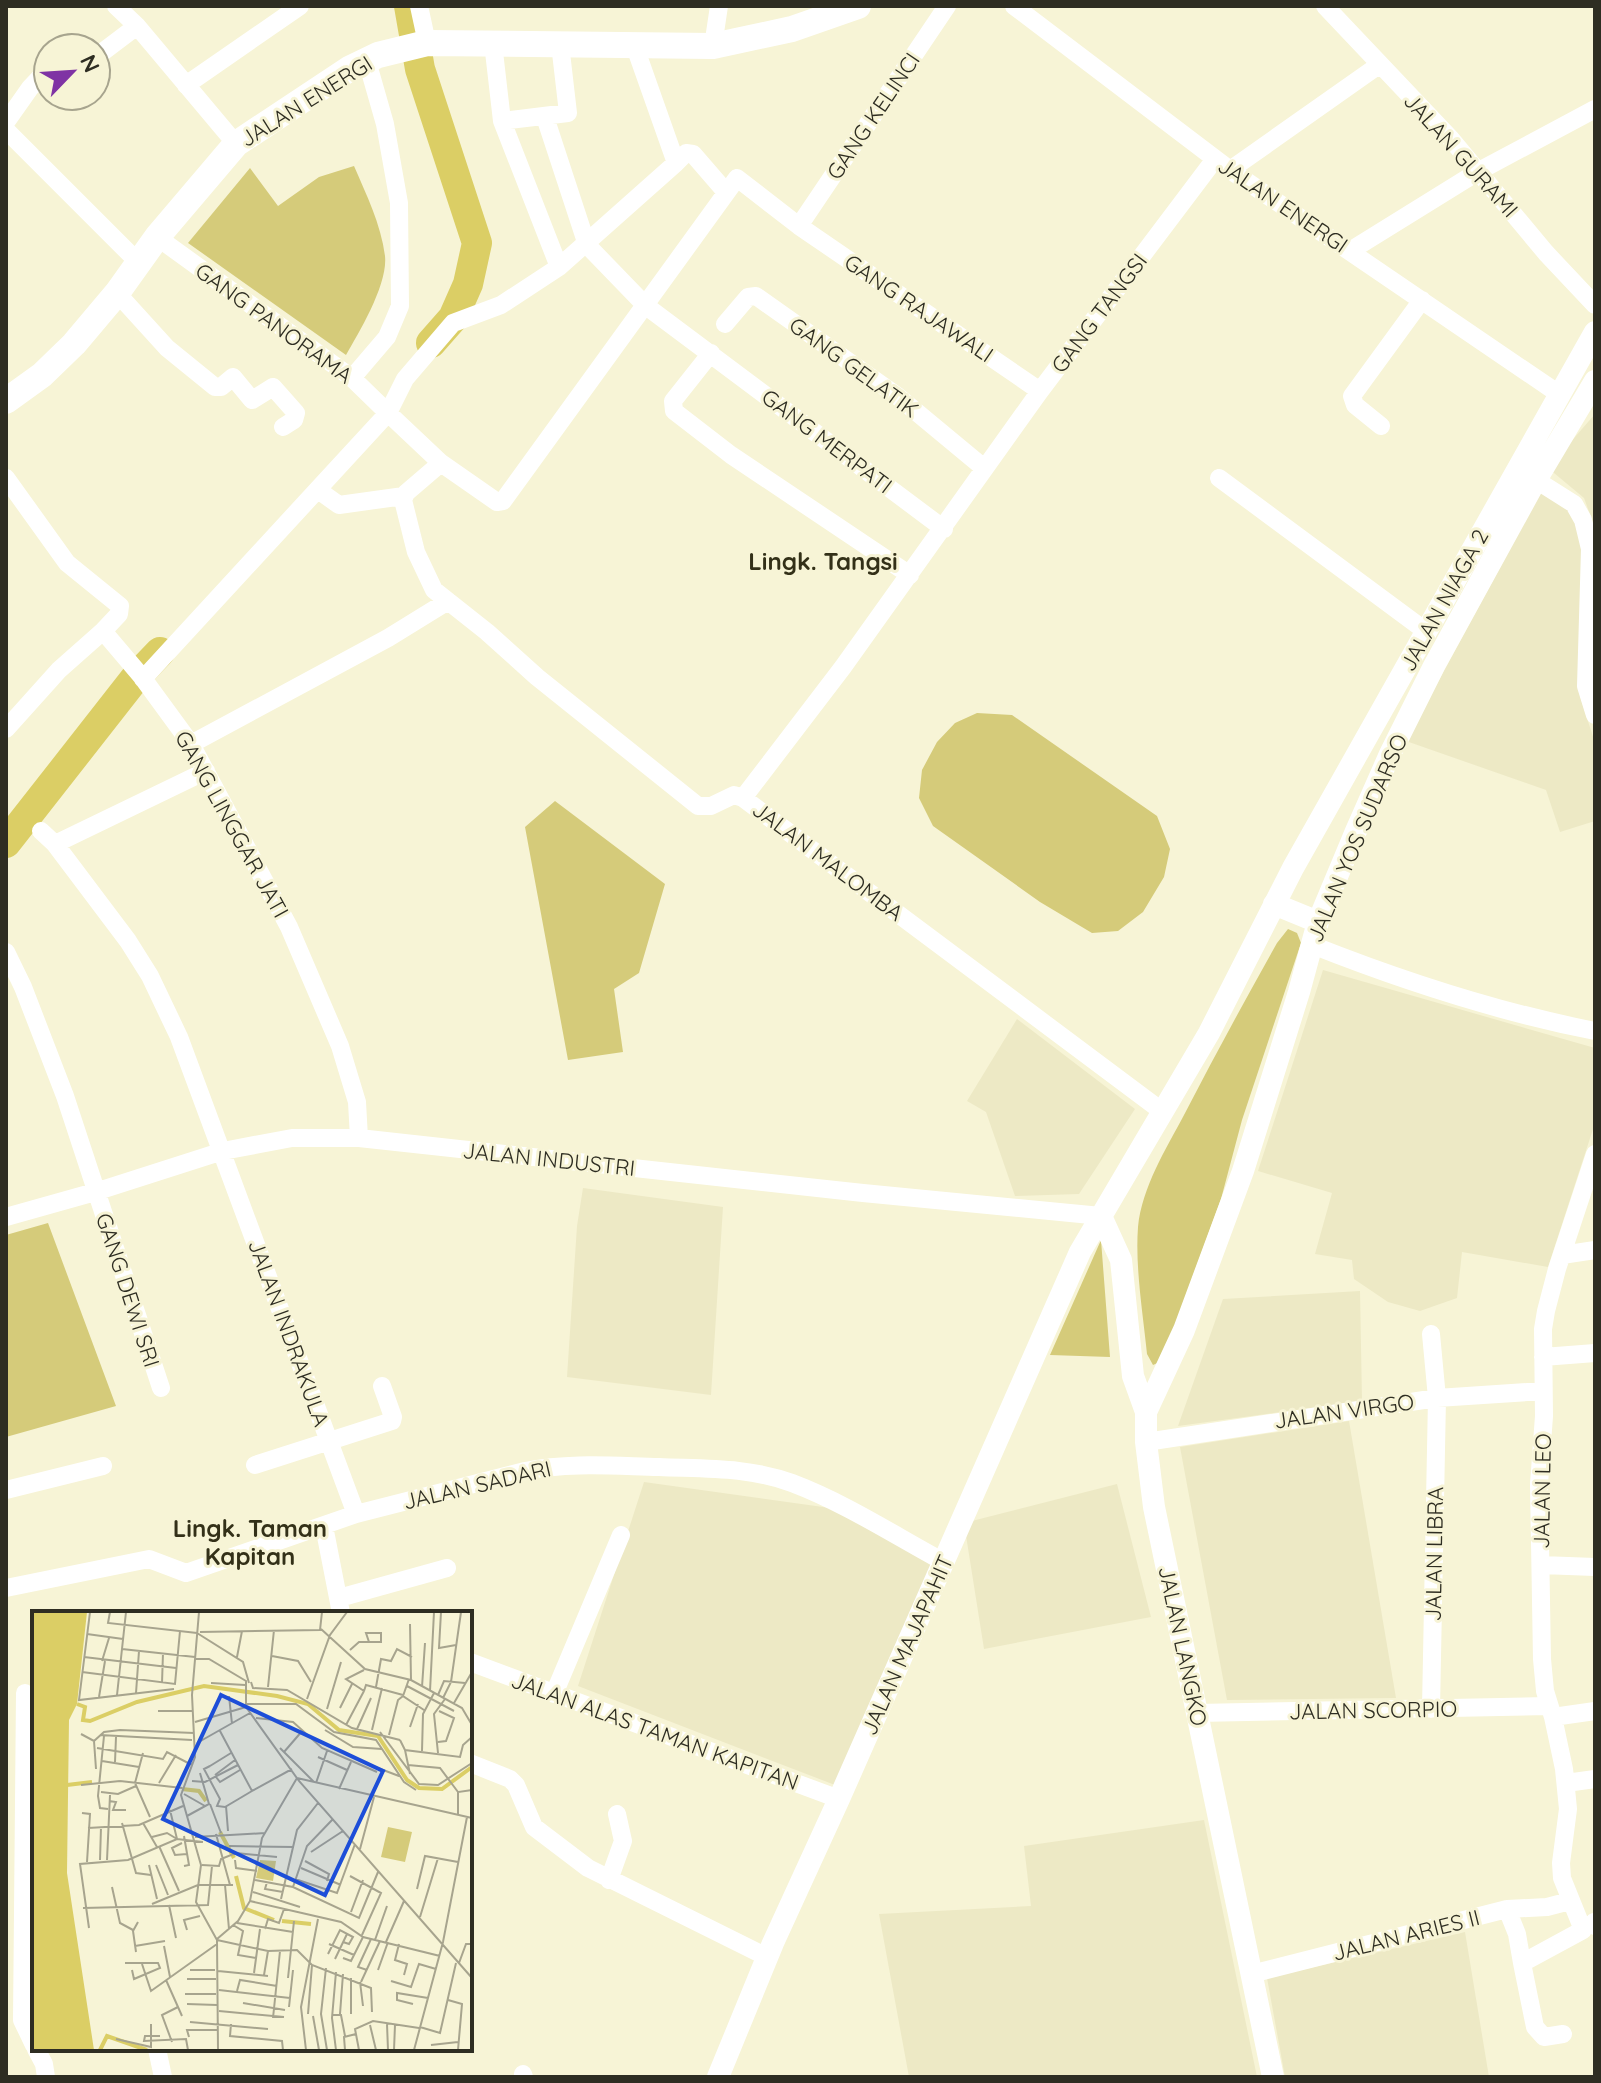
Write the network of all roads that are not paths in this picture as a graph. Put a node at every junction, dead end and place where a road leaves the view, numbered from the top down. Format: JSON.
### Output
{"nodes":[{"id":1,"x":116,"y":6,"type":"edge"},
{"id":2,"x":300,"y":6,"type":"edge"},
{"id":3,"x":419,"y":6,"type":"edge"},
{"id":4,"x":719,"y":6,"type":"edge"},
{"id":5,"x":858,"y":6,"type":"edge"},
{"id":6,"x":947,"y":6,"type":"edge"},
{"id":7,"x":1014,"y":6,"type":"edge"},
{"id":8,"x":1325,"y":6,"type":"edge"},
{"id":9,"x":137,"y":26,"type":"junction"},
{"id":10,"x":493,"y":43,"type":"junction"},
{"id":11,"x":426,"y":44,"type":"junction"},
{"id":12,"x":560,"y":44,"type":"junction"},
{"id":13,"x":112,"y":45,"type":"edge"},
{"id":14,"x":713,"y":46,"type":"junction"},
{"id":15,"x":635,"y":47,"type":"junction"},
{"id":16,"x":367,"y":61,"type":"junction"},
{"id":17,"x":1379,"y":65,"type":"junction"},
{"id":18,"x":186,"y":85,"type":"junction"},
{"id":19,"x":32,"y":86,"type":"edge"},
{"id":20,"x":1595,"y":109,"type":"edge"},
{"id":21,"x":545,"y":117,"type":"junction"},
{"id":22,"x":502,"y":121,"type":"junction"},
{"id":23,"x":6,"y":122,"type":"edge"},
{"id":24,"x":6,"y":130,"type":"edge"},
{"id":25,"x":236,"y":144,"type":"junction"},
{"id":26,"x":676,"y":163,"type":"junction"},
{"id":27,"x":1222,"y":164,"type":"junction"},
{"id":28,"x":1479,"y":171,"type":"junction"},
{"id":29,"x":725,"y":191,"type":"junction"},
{"id":30,"x":799,"y":226,"type":"junction"},
{"id":31,"x":157,"y":237,"type":"junction"},
{"id":32,"x":587,"y":245,"type":"junction"},
{"id":33,"x":1350,"y":251,"type":"junction"},
{"id":34,"x":138,"y":262,"type":"junction"},
{"id":35,"x":559,"y":267,"type":"junction"},
{"id":36,"x":117,"y":293,"type":"junction"},
{"id":37,"x":1422,"y":300,"type":"junction"},
{"id":38,"x":1595,"y":305,"type":"edge"},
{"id":39,"x":646,"y":306,"type":"junction"},
{"id":40,"x":725,"y":324,"type":"dead end"},
{"id":41,"x":1595,"y":332,"type":"edge"},
{"id":42,"x":711,"y":353,"type":"junction"},
{"id":43,"x":352,"y":378,"type":"junction"},
{"id":44,"x":1595,"y":381,"type":"edge"},
{"id":45,"x":1040,"y":391,"type":"junction"},
{"id":46,"x":1559,"y":394,"type":"junction"},
{"id":47,"x":6,"y":401,"type":"edge"},
{"id":48,"x":382,"y":409,"type":"junction"},
{"id":49,"x":1381,"y":426,"type":"dead end"},
{"id":50,"x":283,"y":427,"type":"dead end"},
{"id":51,"x":441,"y":463,"type":"junction"},
{"id":52,"x":984,"y":468,"type":"junction"},
{"id":53,"x":6,"y":478,"type":"edge"},
{"id":54,"x":1219,"y":478,"type":"dead end"},
{"id":55,"x":1536,"y":480,"type":"junction"},
{"id":56,"x":318,"y":490,"type":"junction"},
{"id":57,"x":404,"y":496,"type":"junction"},
{"id":58,"x":944,"y":529,"type":"junction"},
{"id":59,"x":910,"y":575,"type":"junction"},
{"id":60,"x":448,"y":601,"type":"junction"},
{"id":61,"x":103,"y":631,"type":"junction"},
{"id":62,"x":1427,"y":632,"type":"junction"},
{"id":63,"x":140,"y":675,"type":"junction"},
{"id":64,"x":1591,"y":685,"type":"edge"},
{"id":65,"x":1595,"y":715,"type":"edge"},
{"id":66,"x":6,"y":729,"type":"edge"},
{"id":67,"x":191,"y":744,"type":"junction"},
{"id":68,"x":206,"y":771,"type":"junction"},
{"id":69,"x":743,"y":798,"type":"junction"},
{"id":70,"x":1274,"y":904,"type":"junction"},
{"id":71,"x":1318,"y":922,"type":"junction"},
{"id":72,"x":1312,"y":945,"type":"junction"},
{"id":73,"x":6,"y":952,"type":"edge"},
{"id":74,"x":1595,"y":1031,"type":"edge"},
{"id":75,"x":1163,"y":1112,"type":"junction"},
{"id":76,"x":359,"y":1138,"type":"junction"},
{"id":77,"x":223,"y":1151,"type":"junction"},
{"id":78,"x":1595,"y":1157,"type":"edge"},
{"id":79,"x":95,"y":1192,"type":"junction"},
{"id":80,"x":1101,"y":1216,"type":"junction"},
{"id":81,"x":6,"y":1217,"type":"edge"},
{"id":82,"x":1595,"y":1250,"type":"edge"},
{"id":83,"x":1562,"y":1255,"type":"junction"},
{"id":84,"x":1431,"y":1334,"type":"dead end"},
{"id":85,"x":1595,"y":1353,"type":"edge"},
{"id":86,"x":1543,"y":1357,"type":"junction"},
{"id":87,"x":382,"y":1386,"type":"dead end"},
{"id":88,"x":161,"y":1388,"type":"dead end"},
{"id":89,"x":1543,"y":1391,"type":"junction"},
{"id":90,"x":1437,"y":1398,"type":"junction"},
{"id":91,"x":1146,"y":1412,"type":"junction"},
{"id":92,"x":329,"y":1441,"type":"junction"},
{"id":93,"x":1146,"y":1442,"type":"junction"},
{"id":94,"x":255,"y":1465,"type":"dead end"},
{"id":95,"x":103,"y":1466,"type":"dead end"},
{"id":96,"x":6,"y":1490,"type":"edge"},
{"id":97,"x":356,"y":1514,"type":"junction"},
{"id":98,"x":324,"y":1526,"type":"junction"},
{"id":99,"x":621,"y":1535,"type":"dead end"},
{"id":100,"x":944,"y":1562,"type":"junction"},
{"id":101,"x":1541,"y":1565,"type":"junction"},
{"id":102,"x":1595,"y":1567,"type":"edge"},
{"id":103,"x":447,"y":1568,"type":"dead end"},
{"id":104,"x":6,"y":1588,"type":"edge"},
{"id":105,"x":340,"y":1606,"type":"edge"},
{"id":106,"x":472,"y":1663,"type":"edge"},
{"id":107,"x":22,"y":1693,"type":"edge"},
{"id":108,"x":554,"y":1694,"type":"junction"},
{"id":109,"x":1431,"y":1709,"type":"junction"},
{"id":110,"x":1551,"y":1711,"type":"junction"},
{"id":111,"x":1595,"y":1711,"type":"edge"},
{"id":112,"x":1197,"y":1713,"type":"junction"},
{"id":113,"x":472,"y":1764,"type":"edge"},
{"id":114,"x":1595,"y":1779,"type":"edge"},
{"id":115,"x":1566,"y":1783,"type":"junction"},
{"id":116,"x":839,"y":1799,"type":"junction"},
{"id":117,"x":617,"y":1814,"type":"dead end"},
{"id":118,"x":609,"y":1880,"type":"junction"},
{"id":119,"x":1570,"y":1901,"type":"junction"},
{"id":120,"x":1507,"y":1909,"type":"junction"},
{"id":121,"x":1592,"y":1925,"type":"edge"},
{"id":122,"x":767,"y":1957,"type":"junction"},
{"id":123,"x":1522,"y":1963,"type":"junction"},
{"id":124,"x":1251,"y":1974,"type":"junction"},
{"id":125,"x":1563,"y":2034,"type":"dead end"},
{"id":126,"x":32,"y":2041,"type":"edge"},
{"id":127,"x":37,"y":2051,"type":"edge"},
{"id":128,"x":157,"y":2051,"type":"edge"},
{"id":129,"x":46,"y":2077,"type":"edge"},
{"id":130,"x":163,"y":2077,"type":"edge"},
{"id":131,"x":718,"y":2077,"type":"edge"},
{"id":132,"x":1273,"y":2077,"type":"edge"}],
"edges":[{"from":1,"to":9,"type":"street"},
{"from":2,"to":18,"type":"street"},
{"from":3,"to":11,"type":"street"},
{"from":4,"to":14,"type":"street"},
{"from":5,"to":14,"type":"highway","name":"JALAN ENERGI"},
{"from":6,"to":30,"type":"street","name":"GANG KELINCI"},
{"from":7,"to":27,"type":"street","name":"JALAN ENERGI"},
{"from":8,"to":17,"type":"street","name":"JALAN GURAMI"},
{"from":9,"to":13,"type":"street"},
{"from":9,"to":18,"type":"street"},
{"from":10,"to":11,"type":"highway","name":"JALAN ENERGI"},
{"from":10,"to":12,"type":"highway","name":"JALAN ENERGI"},
{"from":10,"to":22,"type":"street"},
{"from":11,"to":16,"type":"highway","name":"JALAN ENERGI"},
{"from":12,"to":15,"type":"highway","name":"JALAN ENERGI"},
{"from":12,"to":21,"type":"street"},
{"from":14,"to":15,"type":"highway","name":"JALAN ENERGI"},
{"from":15,"to":26,"type":"street"},
{"from":16,"to":25,"type":"highway","name":"JALAN ENERGI"},
{"from":16,"to":43,"type":"street"},
{"from":17,"to":27,"type":"street","name":"GANG TANGSI"},
{"from":17,"to":28,"type":"street","name":"JALAN GURAMI"},
{"from":18,"to":25,"type":"street"},
{"from":19,"to":23,"type":"street"},
{"from":20,"to":28,"type":"street"},
{"from":21,"to":22,"type":"street"},
{"from":21,"to":32,"type":"street"},
{"from":22,"to":35,"type":"street"},
{"from":24,"to":34,"type":"street"},
{"from":25,"to":31,"type":"highway","name":"JALAN ENERGI"},
{"from":26,"to":29,"type":"street"},
{"from":26,"to":32,"type":"street"},
{"from":27,"to":33,"type":"street","name":"JALAN ENERGI"},
{"from":27,"to":45,"type":"street","name":"GANG TANGSI"},
{"from":28,"to":33,"type":"street"},
{"from":28,"to":38,"type":"street","name":"JALAN GURAMI"},
{"from":29,"to":30,"type":"street","name":"GANG RAJAWALI"},
{"from":29,"to":39,"type":"street"},
{"from":30,"to":45,"type":"street","name":"GANG RAJAWALI"},
{"from":31,"to":34,"type":"highway","name":"JALAN ENERGI"},
{"from":31,"to":43,"type":"street","name":"GANG PANORAMA"},
{"from":32,"to":35,"type":"street"},
{"from":32,"to":39,"type":"street","name":"GANG MERPATI"},
{"from":33,"to":37,"type":"street","name":"JALAN ENERGI"},
{"from":34,"to":36,"type":"highway","name":"JALAN ENERGI"},
{"from":35,"to":48,"type":"street"},
{"from":36,"to":47,"type":"highway","name":"JALAN ENERGI"},
{"from":36,"to":50,"type":"street"},
{"from":37,"to":46,"type":"street","name":"JALAN ENERGI"},
{"from":37,"to":49,"type":"street"},
{"from":39,"to":42,"type":"street","name":"GANG MERPATI"},
{"from":39,"to":51,"type":"street","name":"GANG PANORAMA"},
{"from":40,"to":52,"type":"street","name":"GANG GELATIK"},
{"from":41,"to":46,"type":"main road","name":"JALAN NIAGA 2"},
{"from":42,"to":58,"type":"street","name":"GANG MERPATI"},
{"from":42,"to":59,"type":"street"},
{"from":43,"to":48,"type":"street","name":"GANG PANORAMA"},
{"from":44,"to":55,"type":"main road","name":"JALAN YOS SUDARSO"},
{"from":45,"to":52,"type":"street","name":"GANG TANGSI"},
{"from":46,"to":62,"type":"main road","name":"JALAN NIAGA 2"},
{"from":48,"to":51,"type":"street","name":"GANG PANORAMA"},
{"from":48,"to":56,"type":"street"},
{"from":51,"to":57,"type":"street"},
{"from":52,"to":58,"type":"street","name":"JALAN MALOMBA"},
{"from":53,"to":61,"type":"street"},
{"from":54,"to":62,"type":"street"},
{"from":55,"to":64,"type":"street"},
{"from":55,"to":71,"type":"main road","name":"JALAN YOS SUDARSO"},
{"from":56,"to":57,"type":"street"},
{"from":56,"to":63,"type":"street"},
{"from":57,"to":60,"type":"street"},
{"from":58,"to":59,"type":"street","name":"JALAN MALOMBA"},
{"from":59,"to":69,"type":"street","name":"JALAN MALOMBA"},
{"from":60,"to":67,"type":"street"},
{"from":60,"to":69,"type":"street"},
{"from":61,"to":63,"type":"street","name":"GANG LINGGAR JATI"},
{"from":61,"to":66,"type":"street"},
{"from":62,"to":70,"type":"main road","name":"JALAN NIAGA 2"},
{"from":63,"to":67,"type":"street","name":"GANG LINGGAR JATI"},
{"from":64,"to":65,"type":"street"},
{"from":67,"to":68,"type":"street","name":"GANG LINGGAR JATI"},
{"from":68,"to":76,"type":"street","name":"GANG LINGGAR JATI"},
{"from":68,"to":77,"type":"street","name":"JALAN INDRAKULA"},
{"from":69,"to":75,"type":"street","name":"JALAN MALOMBA"},
{"from":70,"to":71,"type":"main road"},
{"from":70,"to":75,"type":"main road"},
{"from":71,"to":72,"type":"main road","name":"JALAN YOS SUDARSO"},
{"from":72,"to":74,"type":"street"},
{"from":72,"to":91,"type":"main road","name":"JALAN YOS SUDARSO"},
{"from":73,"to":79,"type":"street","name":"GANG DEWI SRI"},
{"from":75,"to":80,"type":"main road"},
{"from":76,"to":77,"type":"street","name":"JALAN INDUSTRI"},
{"from":76,"to":80,"type":"street","name":"JALAN INDUSTRI"},
{"from":77,"to":79,"type":"street","name":"JALAN INDUSTRI"},
{"from":77,"to":92,"type":"street","name":"JALAN INDRAKULA"},
{"from":78,"to":83,"type":"street","name":"JALAN LEO"},
{"from":79,"to":81,"type":"street","name":"JALAN INDUSTRI"},
{"from":79,"to":88,"type":"street","name":"GANG DEWI SRI"},
{"from":80,"to":91,"type":"main road","name":"JALAN LANGKO"},
{"from":80,"to":100,"type":"main road","name":"JALAN MAJAPAHIT"},
{"from":82,"to":83,"type":"street"},
{"from":83,"to":86,"type":"street","name":"JALAN LEO"},
{"from":84,"to":90,"type":"street","name":"JALAN LIBRA"},
{"from":85,"to":86,"type":"street"},
{"from":86,"to":89,"type":"street","name":"JALAN LEO"},
{"from":87,"to":92,"type":"street"},
{"from":89,"to":90,"type":"street","name":"JALAN VIRGO"},
{"from":89,"to":101,"type":"street","name":"JALAN LEO"},
{"from":90,"to":93,"type":"street","name":"JALAN VIRGO"},
{"from":90,"to":109,"type":"street","name":"JALAN LIBRA"},
{"from":91,"to":93,"type":"main road","name":"JALAN LANGKO"},
{"from":92,"to":94,"type":"street"},
{"from":92,"to":97,"type":"street","name":"JALAN INDRAKULA"},
{"from":93,"to":112,"type":"main road","name":"JALAN LANGKO"},
{"from":95,"to":96,"type":"street"},
{"from":97,"to":98,"type":"street","name":"JALAN SADARI"},
{"from":97,"to":100,"type":"street","name":"JALAN SADARI"},
{"from":98,"to":104,"type":"street","name":"JALAN SADARI"},
{"from":98,"to":105,"type":"street"},
{"from":99,"to":108,"type":"street"},
{"from":100,"to":116,"type":"main road","name":"JALAN MAJAPAHIT"},
{"from":101,"to":102,"type":"street"},
{"from":101,"to":110,"type":"street","name":"JALAN LEO"},
{"from":103,"to":105,"type":"street"},
{"from":106,"to":108,"type":"street","name":"JALAN ALAS TAMAN KAPITAN"},
{"from":107,"to":126,"type":"street"},
{"from":108,"to":116,"type":"street","name":"JALAN ALAS TAMAN KAPITAN"},
{"from":109,"to":110,"type":"street","name":"JALAN SCORPIO"},
{"from":109,"to":112,"type":"street","name":"JALAN SCORPIO"},
{"from":110,"to":111,"type":"street","name":"JALAN SCORPIO"},
{"from":110,"to":115,"type":"street","name":"JALAN LEO"},
{"from":112,"to":124,"type":"main road","name":"JALAN LANGKO"},
{"from":113,"to":118,"type":"street"},
{"from":114,"to":115,"type":"street"},
{"from":115,"to":119,"type":"street","name":"JALAN LEO"},
{"from":116,"to":122,"type":"main road","name":"JALAN MAJAPAHIT"},
{"from":117,"to":118,"type":"street"},
{"from":118,"to":122,"type":"street"},
{"from":119,"to":120,"type":"street"},
{"from":119,"to":121,"type":"street","name":"JALAN LEO"},
{"from":120,"to":123,"type":"street","name":"JALAN ARIES II"},
{"from":120,"to":124,"type":"street","name":"JALAN ARIES II"},
{"from":121,"to":123,"type":"street"},
{"from":122,"to":131,"type":"main road","name":"JALAN MAJAPAHIT"},
{"from":123,"to":125,"type":"street","name":"JALAN ARIES II"},
{"from":124,"to":132,"type":"main road","name":"JALAN LANGKO"},
{"from":127,"to":129,"type":"street"},
{"from":128,"to":130,"type":"street"}]}
